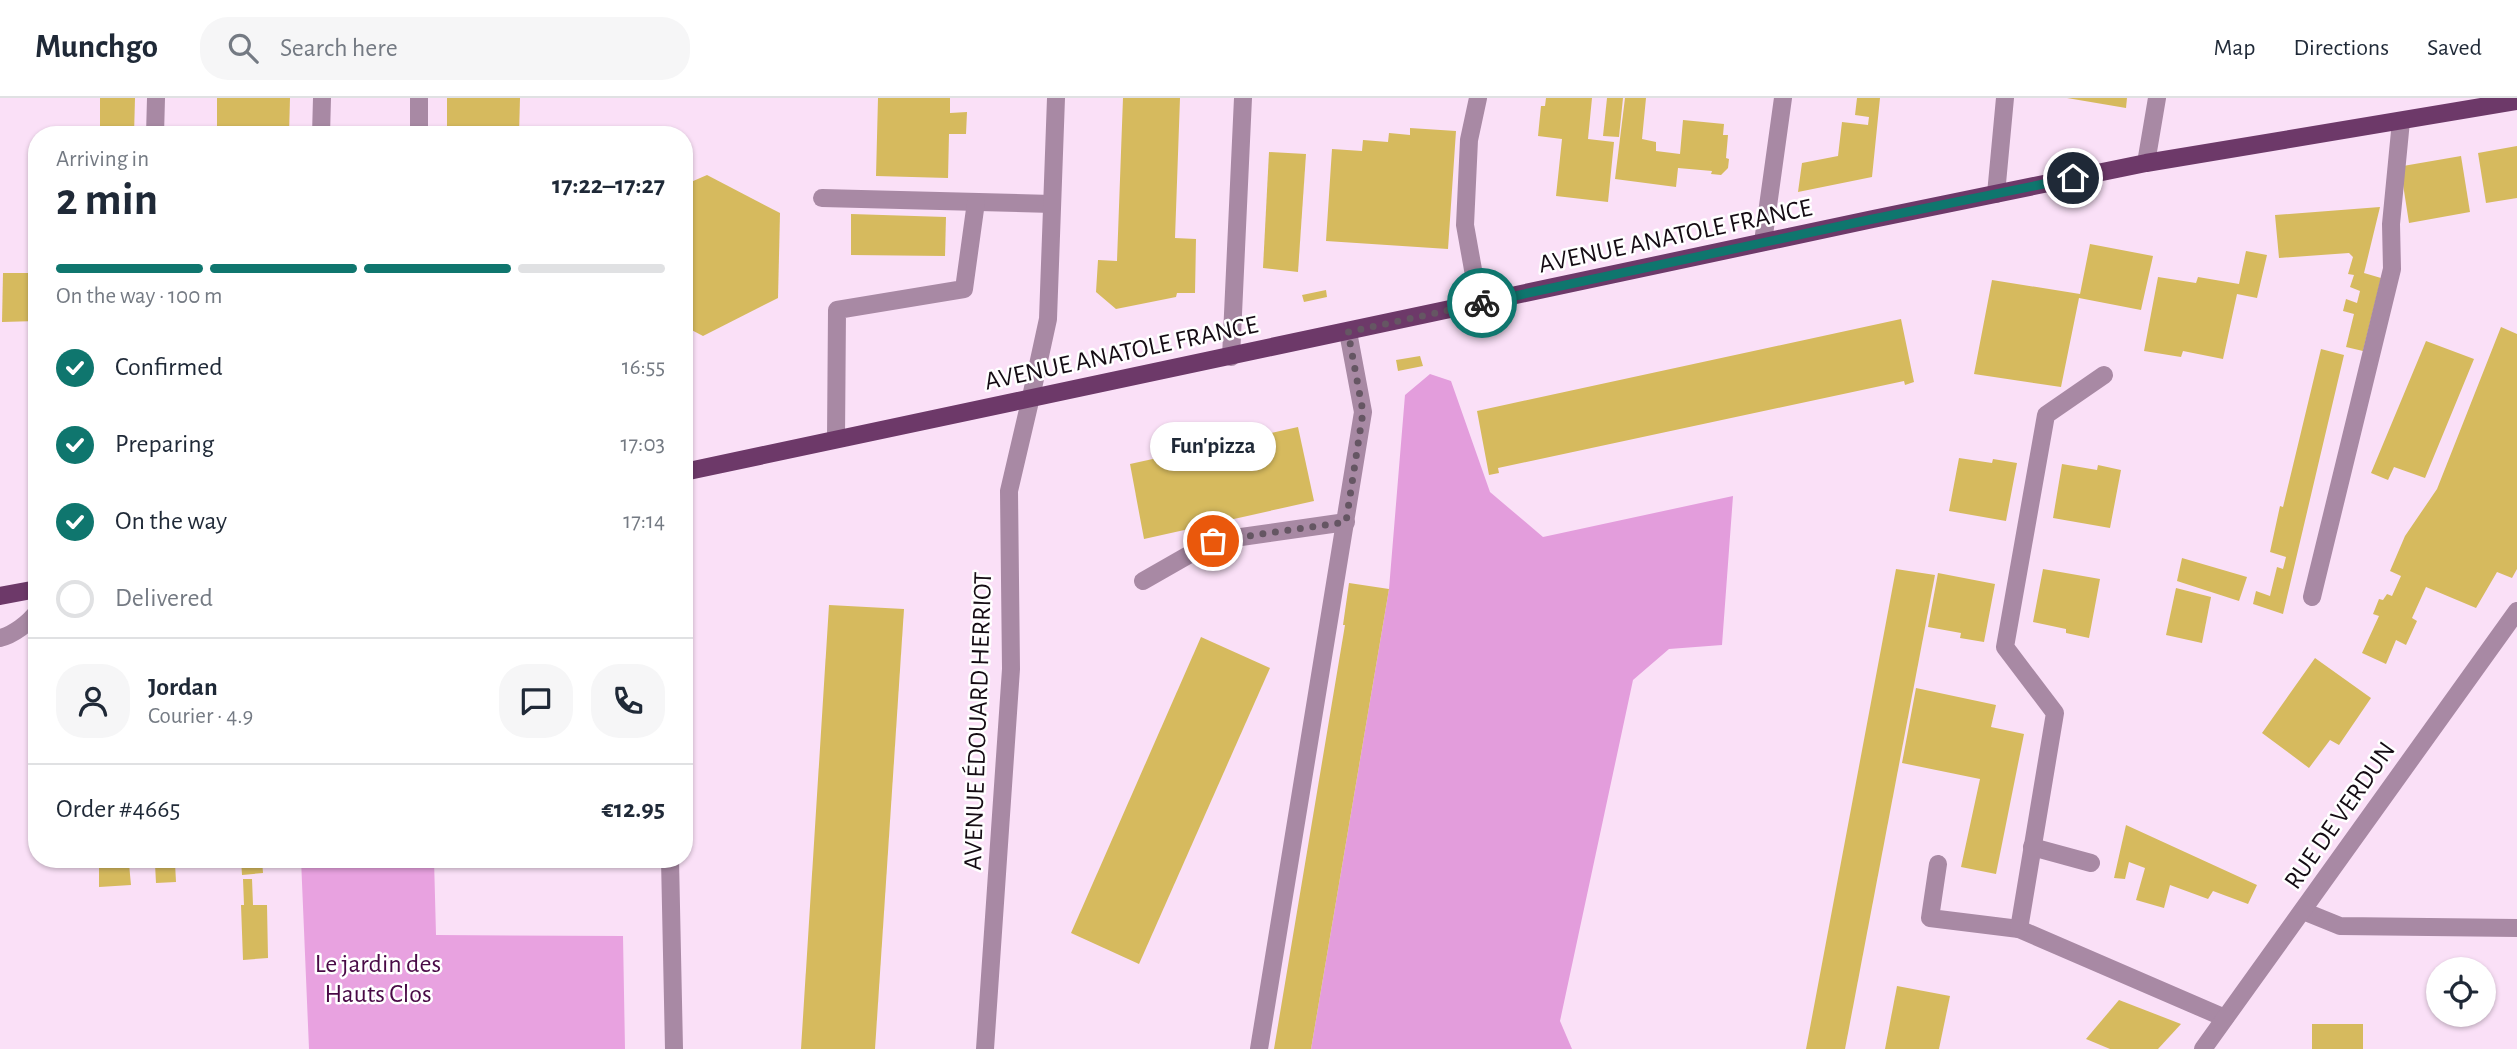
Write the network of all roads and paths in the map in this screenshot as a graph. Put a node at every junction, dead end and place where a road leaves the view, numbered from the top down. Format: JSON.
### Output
{"nodes":[{"id":1,"x":156,"y":98,"type":"edge"},
{"id":2,"x":322,"y":98,"type":"edge"},
{"id":3,"x":419,"y":98,"type":"edge"},
{"id":4,"x":1056,"y":98,"type":"edge"},
{"id":5,"x":1242,"y":98,"type":"edge"},
{"id":6,"x":1478,"y":98,"type":"edge"},
{"id":7,"x":1783,"y":98,"type":"edge"},
{"id":8,"x":2005,"y":98,"type":"edge"},
{"id":9,"x":2157,"y":98,"type":"edge"},
{"id":10,"x":2517,"y":101,"type":"edge"},
{"id":11,"x":2401,"y":121,"type":"junction"},
{"id":12,"x":155,"y":126,"type":"edge"},
{"id":13,"x":321,"y":126,"type":"edge"},
{"id":14,"x":419,"y":126,"type":"edge"},
{"id":15,"x":2146,"y":163,"type":"junction"},
{"id":16,"x":1996,"y":194,"type":"junction"},
{"id":17,"x":822,"y":198,"type":"dead end"},
{"id":18,"x":976,"y":202,"type":"junction"},
{"id":19,"x":1052,"y":204,"type":"junction"},
{"id":20,"x":1763,"y":242,"type":"junction"},
{"id":21,"x":1479,"y":303,"type":"junction"},
{"id":22,"x":1348,"y":332,"type":"junction"},
{"id":23,"x":1231,"y":357,"type":"junction"},
{"id":24,"x":2104,"y":375,"type":"dead end"},
{"id":25,"x":1031,"y":397,"type":"junction"},
{"id":26,"x":836,"y":439,"type":"junction"},
{"id":27,"x":693,"y":470,"type":"edge"},
{"id":28,"x":1346,"y":522,"type":"junction"},
{"id":29,"x":1143,"y":581,"type":"dead end"},
{"id":30,"x":28,"y":591,"type":"edge"},
{"id":31,"x":0,"y":596,"type":"edge"},
{"id":32,"x":2312,"y":597,"type":"dead end"},
{"id":33,"x":2517,"y":611,"type":"edge"},
{"id":34,"x":28,"y":622,"type":"edge"},
{"id":35,"x":0,"y":638,"type":"edge"},
{"id":36,"x":2032,"y":847,"type":"junction"},
{"id":37,"x":2091,"y":863,"type":"dead end"},
{"id":38,"x":1938,"y":864,"type":"dead end"},
{"id":39,"x":670,"y":868,"type":"edge"},
{"id":40,"x":2303,"y":911,"type":"junction"},
{"id":41,"x":2517,"y":928,"type":"edge"},
{"id":42,"x":2019,"y":929,"type":"junction"},
{"id":43,"x":2225,"y":1018,"type":"junction"},
{"id":44,"x":674,"y":1049,"type":"edge"},
{"id":45,"x":985,"y":1049,"type":"edge"},
{"id":46,"x":1259,"y":1049,"type":"edge"},
{"id":47,"x":2203,"y":1049,"type":"edge"}],
"edges":[{"from":1,"to":12,"type":"street"},
{"from":2,"to":13,"type":"street"},
{"from":3,"to":14,"type":"street"},
{"from":4,"to":19,"type":"street","name":"AVENUE ÉDOUARD HERRIOT"},
{"from":5,"to":23,"type":"street"},
{"from":6,"to":21,"type":"street"},
{"from":7,"to":20,"type":"street"},
{"from":8,"to":16,"type":"street"},
{"from":9,"to":15,"type":"street"},
{"from":10,"to":11,"type":"main road","name":"AVENUE ANATOLE FRANCE"},
{"from":11,"to":15,"type":"main road","name":"AVENUE ANATOLE FRANCE"},
{"from":11,"to":32,"type":"street"},
{"from":15,"to":16,"type":"main road","name":"AVENUE ANATOLE FRANCE"},
{"from":16,"to":20,"type":"main road","name":"AVENUE ANATOLE FRANCE"},
{"from":17,"to":18,"type":"street"},
{"from":18,"to":19,"type":"street"},
{"from":18,"to":26,"type":"street"},
{"from":19,"to":25,"type":"street","name":"AVENUE ÉDOUARD HERRIOT"},
{"from":20,"to":21,"type":"main road","name":"AVENUE ANATOLE FRANCE"},
{"from":21,"to":22,"type":"main road","name":"AVENUE ANATOLE FRANCE"},
{"from":22,"to":23,"type":"main road","name":"AVENUE ANATOLE FRANCE"},
{"from":22,"to":28,"type":"street"},
{"from":23,"to":25,"type":"main road","name":"AVENUE ANATOLE FRANCE"},
{"from":24,"to":36,"type":"street"},
{"from":25,"to":26,"type":"main road","name":"AVENUE ANATOLE FRANCE"},
{"from":25,"to":45,"type":"street","name":"AVENUE ÉDOUARD HERRIOT"},
{"from":26,"to":27,"type":"main road","name":"AVENUE ANATOLE FRANCE"},
{"from":28,"to":29,"type":"street"},
{"from":28,"to":46,"type":"street"},
{"from":30,"to":31,"type":"main road"},
{"from":33,"to":40,"type":"street","name":"RUE DE VERDUN"},
{"from":34,"to":35,"type":"street"},
{"from":36,"to":37,"type":"street"},
{"from":36,"to":42,"type":"street"},
{"from":38,"to":42,"type":"street"},
{"from":39,"to":44,"type":"street"},
{"from":40,"to":41,"type":"street"},
{"from":40,"to":43,"type":"street","name":"RUE DE VERDUN"},
{"from":42,"to":43,"type":"street"},
{"from":43,"to":47,"type":"street","name":"RUE DE VERDUN"}]}
